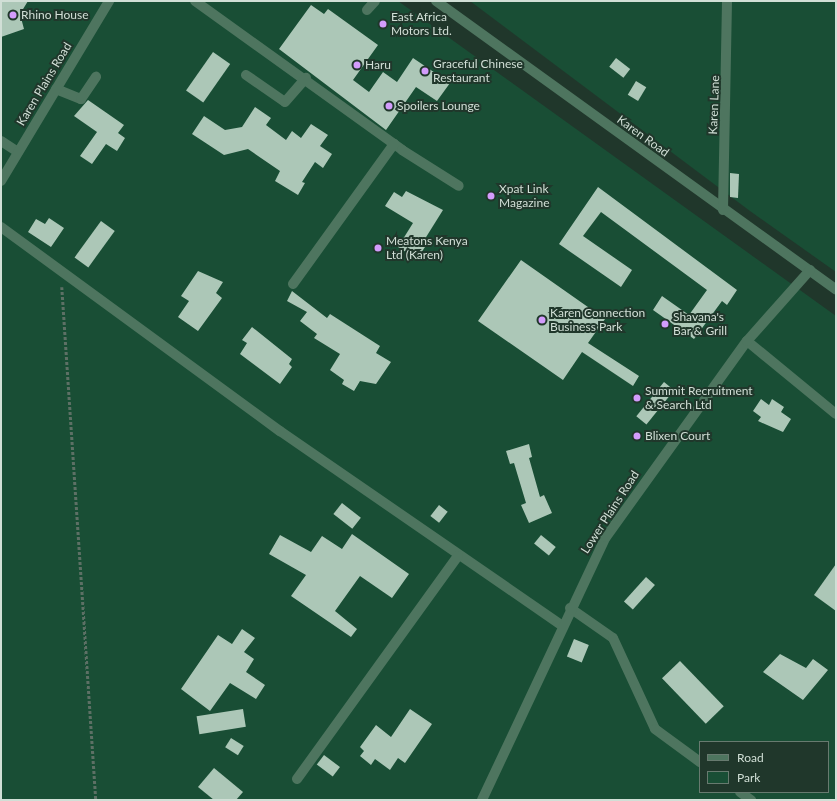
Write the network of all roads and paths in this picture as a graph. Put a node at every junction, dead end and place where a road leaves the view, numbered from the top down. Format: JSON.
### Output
{"nodes":[{"id":1,"x":109,"y":1,"type":"edge"},
{"id":2,"x":195,"y":1,"type":"edge"},
{"id":3,"x":375,"y":1,"type":"edge"},
{"id":4,"x":436,"y":1,"type":"edge"},
{"id":5,"x":727,"y":1,"type":"edge"},
{"id":6,"x":367,"y":10,"type":"dead end"},
{"id":7,"x":246,"y":75,"type":"dead end"},
{"id":8,"x":96,"y":77,"type":"dead end"},
{"id":9,"x":306,"y":78,"type":"junction"},
{"id":10,"x":56,"y":89,"type":"junction"},
{"id":11,"x":1,"y":141,"type":"edge"},
{"id":12,"x":394,"y":144,"type":"junction"},
{"id":13,"x":18,"y":152,"type":"junction"},
{"id":14,"x":1,"y":181,"type":"edge"},
{"id":15,"x":459,"y":186,"type":"dead end"},
{"id":16,"x":724,"y":210,"type":"junction"},
{"id":17,"x":1,"y":227,"type":"edge"},
{"id":18,"x":810,"y":270,"type":"junction"},
{"id":19,"x":62,"y":272,"type":"junction"},
{"id":20,"x":293,"y":284,"type":"dead end"},
{"id":21,"x":836,"y":289,"type":"edge"},
{"id":22,"x":747,"y":341,"type":"junction"},
{"id":23,"x":836,"y":414,"type":"edge"},
{"id":24,"x":458,"y":556,"type":"junction"},
{"id":25,"x":570,"y":608,"type":"junction"},
{"id":26,"x":563,"y":626,"type":"junction"},
{"id":27,"x":699,"y":761,"type":"edge"},
{"id":28,"x":296,"y":779,"type":"dead end"},
{"id":29,"x":741,"y":793,"type":"edge"},
{"id":30,"x":96,"y":800,"type":"edge"},
{"id":31,"x":482,"y":800,"type":"edge"},
{"id":32,"x":751,"y":800,"type":"edge"}],
"edges":[{"from":1,"to":10,"type":"street","name":"Karen Plains Road"},
{"from":2,"to":9,"type":"street"},
{"from":3,"to":6,"type":"street"},
{"from":4,"to":16,"type":"street","name":"Karen Road"},
{"from":5,"to":16,"type":"street","name":"Karen Lane"},
{"from":7,"to":9,"type":"street"},
{"from":8,"to":10,"type":"street"},
{"from":9,"to":12,"type":"street"},
{"from":10,"to":13,"type":"street","name":"Karen Plains Road"},
{"from":11,"to":13,"type":"street"},
{"from":12,"to":15,"type":"street"},
{"from":12,"to":20,"type":"street"},
{"from":13,"to":14,"type":"street","name":"Karen Plains Road"},
{"from":16,"to":18,"type":"street","name":"Karen Road"},
{"from":17,"to":19,"type":"street"},
{"from":18,"to":21,"type":"street","name":"Karen Road"},
{"from":18,"to":22,"type":"street","name":"Lower Plains Road"},
{"from":19,"to":24,"type":"street"},
{"from":19,"to":30,"type":"path"},
{"from":22,"to":23,"type":"street"},
{"from":22,"to":25,"type":"street","name":"Lower Plains Road"},
{"from":24,"to":26,"type":"street"},
{"from":24,"to":28,"type":"street"},
{"from":25,"to":26,"type":"street","name":"Lower Plains Road"},
{"from":25,"to":27,"type":"street"},
{"from":26,"to":31,"type":"street","name":"Lower Plains Road"},
{"from":29,"to":32,"type":"street"}]}
